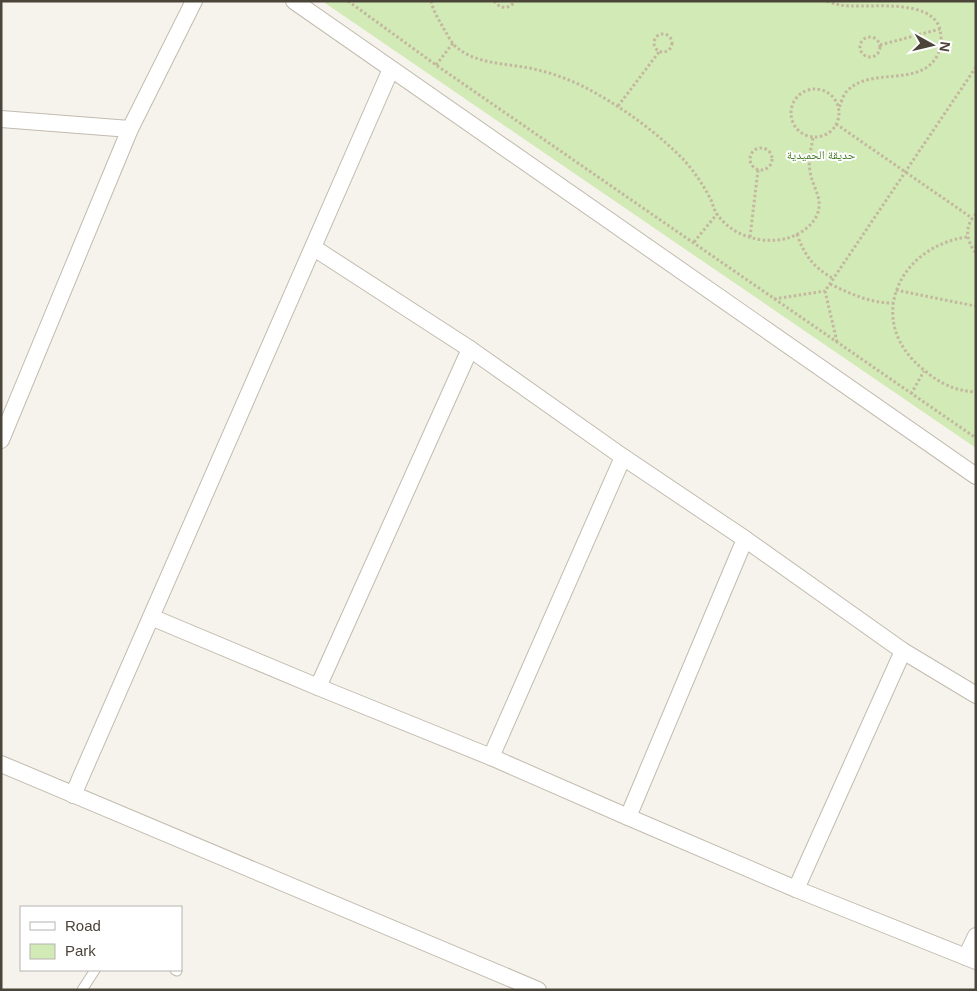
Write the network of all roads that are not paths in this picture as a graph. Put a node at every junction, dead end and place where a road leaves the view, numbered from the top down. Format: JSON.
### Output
{"nodes":[{"id":1,"x":194,"y":1,"type":"edge"},
{"id":2,"x":294,"y":1,"type":"edge"},
{"id":3,"x":391,"y":69,"type":"junction"},
{"id":4,"x":1,"y":119,"type":"edge"},
{"id":5,"x":130,"y":129,"type":"junction"},
{"id":6,"x":314,"y":248,"type":"junction"},
{"id":7,"x":470,"y":349,"type":"junction"},
{"id":8,"x":1,"y":440,"type":"edge"},
{"id":9,"x":623,"y":457,"type":"junction"},
{"id":10,"x":976,"y":476,"type":"edge"},
{"id":11,"x":745,"y":539,"type":"junction"},
{"id":12,"x":151,"y":617,"type":"junction"},
{"id":13,"x":903,"y":651,"type":"junction"},
{"id":14,"x":318,"y":687,"type":"junction"},
{"id":15,"x":976,"y":695,"type":"edge"},
{"id":16,"x":491,"y":757,"type":"junction"},
{"id":17,"x":1,"y":764,"type":"edge"},
{"id":18,"x":73,"y":795,"type":"junction"},
{"id":19,"x":628,"y":817,"type":"junction"},
{"id":20,"x":796,"y":889,"type":"junction"},
{"id":21,"x":976,"y":936,"type":"edge"},
{"id":22,"x":971,"y":959,"type":"edge"},
{"id":23,"x":94,"y":971,"type":"edge"},
{"id":24,"x":82,"y":990,"type":"edge"},
{"id":25,"x":538,"y":990,"type":"edge"}],
"edges":[{"from":1,"to":5,"type":"street"},
{"from":2,"to":3,"type":"street"},
{"from":3,"to":6,"type":"street"},
{"from":3,"to":10,"type":"street"},
{"from":4,"to":5,"type":"street"},
{"from":5,"to":8,"type":"street"},
{"from":6,"to":7,"type":"street"},
{"from":6,"to":12,"type":"street"},
{"from":7,"to":9,"type":"street"},
{"from":7,"to":14,"type":"street"},
{"from":9,"to":11,"type":"street"},
{"from":9,"to":16,"type":"street"},
{"from":11,"to":13,"type":"street"},
{"from":11,"to":19,"type":"street"},
{"from":12,"to":14,"type":"street"},
{"from":12,"to":18,"type":"street"},
{"from":13,"to":15,"type":"street"},
{"from":13,"to":20,"type":"street"},
{"from":14,"to":16,"type":"street"},
{"from":16,"to":19,"type":"street"},
{"from":17,"to":18,"type":"street"},
{"from":18,"to":25,"type":"street"},
{"from":19,"to":20,"type":"street"},
{"from":20,"to":22,"type":"street"},
{"from":21,"to":22,"type":"street"},
{"from":23,"to":24,"type":"lane"}]}
